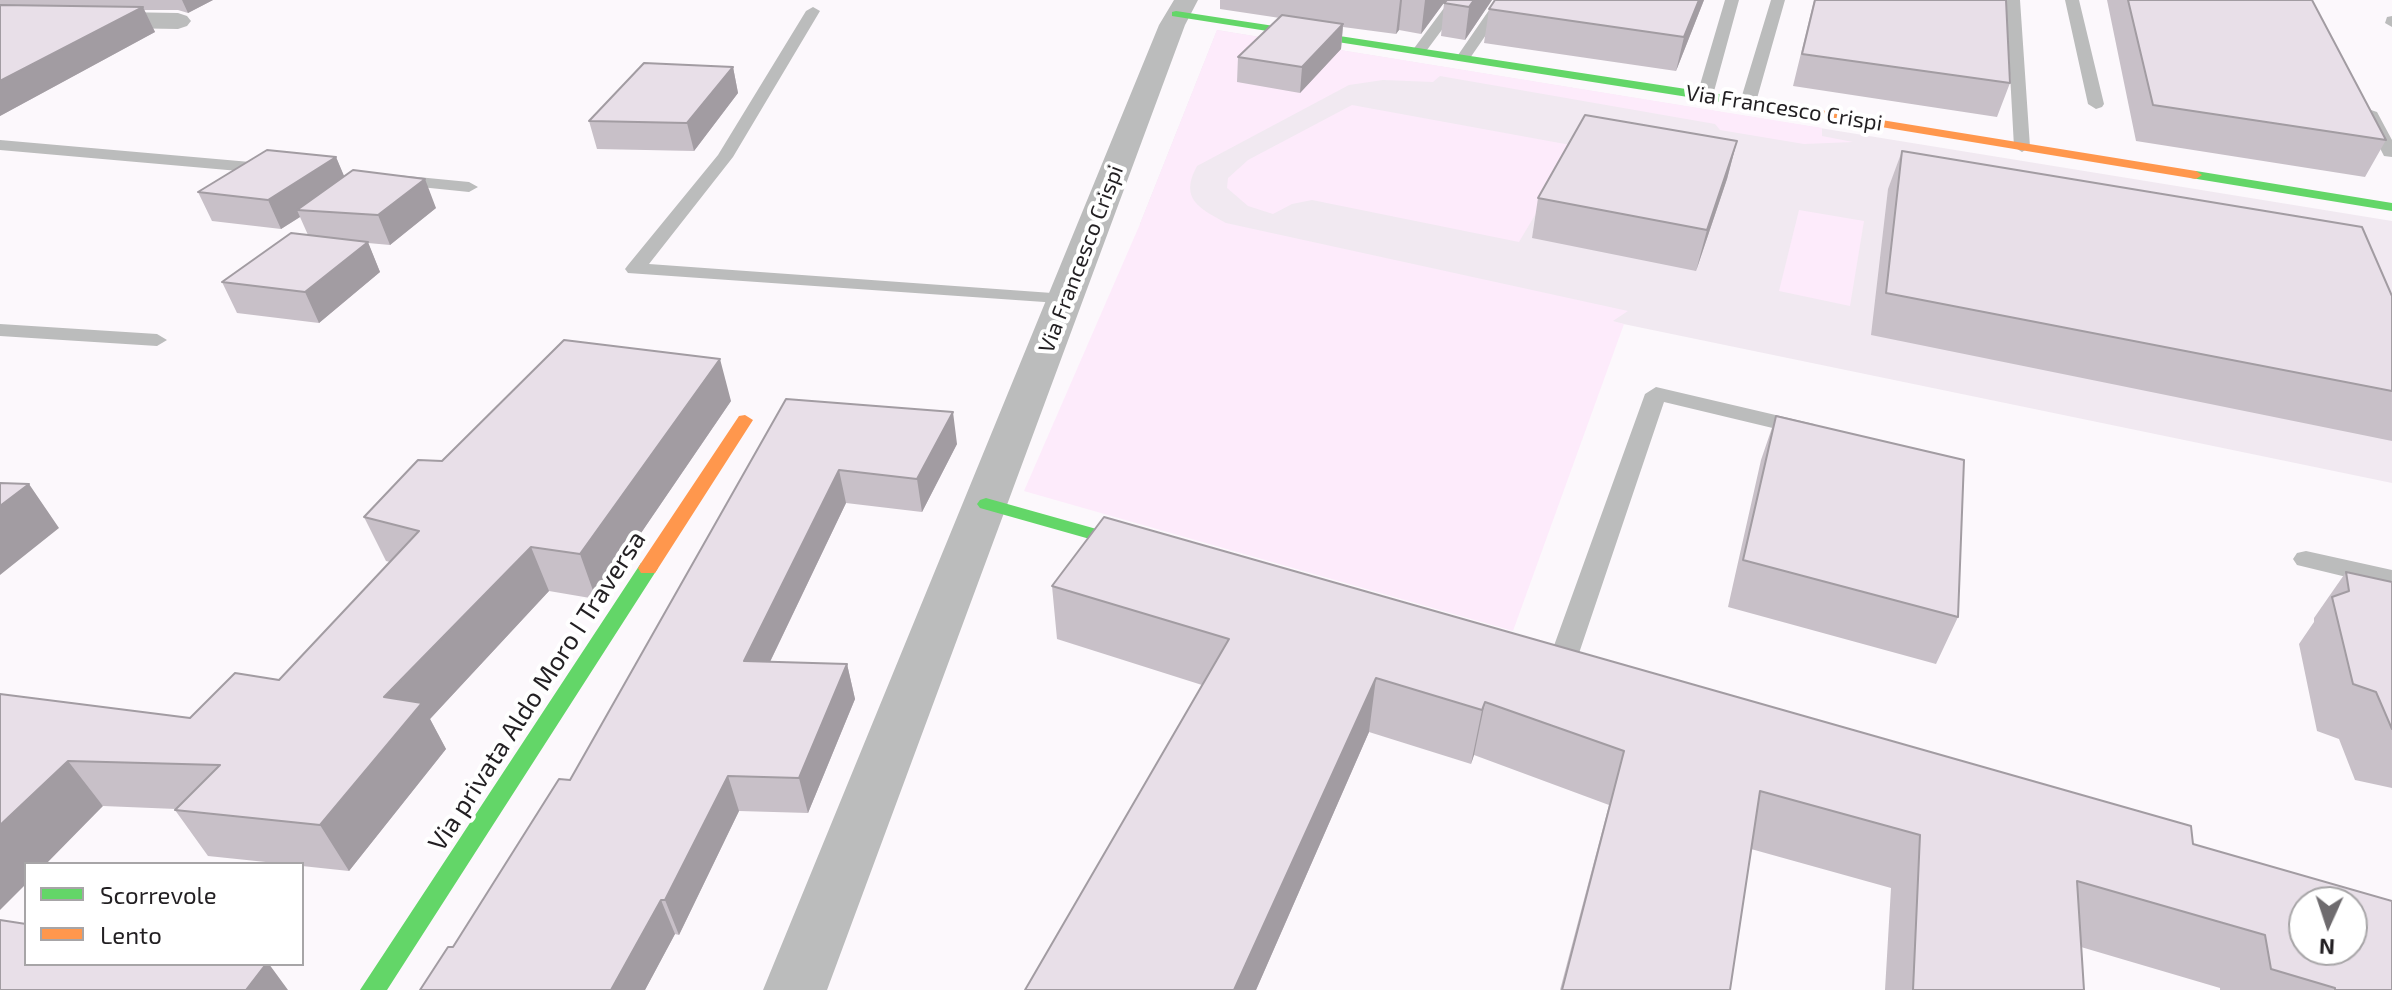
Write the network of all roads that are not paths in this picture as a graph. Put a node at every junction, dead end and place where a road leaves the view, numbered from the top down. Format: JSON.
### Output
{"nodes":[{"id":1,"x":1457,"y":0,"type":"edge"},
{"id":2,"x":1503,"y":0,"type":"edge"},
{"id":3,"x":1732,"y":0,"type":"edge"},
{"id":4,"x":1778,"y":0,"type":"edge"},
{"id":5,"x":2013,"y":0,"type":"edge"},
{"id":6,"x":2072,"y":0,"type":"edge"},
{"id":7,"x":1181,"y":7,"type":"edge"},
{"id":8,"x":813,"y":11,"type":"dead end"},
{"id":9,"x":0,"y":18,"type":"edge"},
{"id":10,"x":178,"y":21,"type":"dead end"},
{"id":11,"x":1419,"y":51,"type":"junction"},
{"id":12,"x":1463,"y":58,"type":"junction"},
{"id":13,"x":1705,"y":95,"type":"junction"},
{"id":14,"x":2363,"y":100,"type":"edge"},
{"id":15,"x":1748,"y":102,"type":"junction"},
{"id":16,"x":2096,"y":104,"type":"dead end"},
{"id":17,"x":0,"y":145,"type":"edge"},
{"id":18,"x":2022,"y":147,"type":"junction"},
{"id":19,"x":2390,"y":152,"type":"edge"},
{"id":20,"x":297,"y":171,"type":"edge"},
{"id":21,"x":375,"y":178,"type":"edge"},
{"id":22,"x":469,"y":187,"type":"dead end"},
{"id":23,"x":2392,"y":207,"type":"edge"},
{"id":24,"x":1066,"y":300,"type":"junction"},
{"id":25,"x":0,"y":330,"type":"edge"},
{"id":26,"x":157,"y":340,"type":"dead end"},
{"id":27,"x":745,"y":420,"type":"dead end"},
{"id":28,"x":1836,"y":435,"type":"edge"},
{"id":29,"x":986,"y":504,"type":"junction"},
{"id":30,"x":1170,"y":556,"type":"edge"},
{"id":31,"x":2306,"y":559,"type":"dead end"},
{"id":32,"x":2392,"y":579,"type":"edge"},
{"id":33,"x":1561,"y":665,"type":"edge"},
{"id":34,"x":373,"y":990,"type":"edge"},
{"id":35,"x":795,"y":990,"type":"edge"}],
"edges":[{"from":1,"to":11,"type":"lane"},
{"from":2,"to":12,"type":"lane"},
{"from":3,"to":13,"type":"lane"},
{"from":4,"to":15,"type":"lane"},
{"from":5,"to":18,"type":"lane"},
{"from":6,"to":16,"type":"lane"},
{"from":7,"to":11,"type":"street","name":"Via Francesco Crispi"},
{"from":7,"to":24,"type":"street","name":"Via Francesco Crispi"},
{"from":8,"to":24,"type":"lane"},
{"from":9,"to":10,"type":"street"},
{"from":11,"to":12,"type":"street","name":"Via Francesco Crispi"},
{"from":12,"to":13,"type":"street","name":"Via Francesco Crispi"},
{"from":13,"to":15,"type":"street","name":"Via Francesco Crispi"},
{"from":14,"to":19,"type":"lane"},
{"from":15,"to":18,"type":"street","name":"Via Francesco Crispi"},
{"from":17,"to":20,"type":"lane"},
{"from":18,"to":23,"type":"street","name":"Via Francesco Crispi"},
{"from":21,"to":22,"type":"lane"},
{"from":24,"to":29,"type":"street","name":"Via Francesco Crispi"},
{"from":25,"to":26,"type":"lane"},
{"from":27,"to":34,"type":"street","name":"Via privata Aldo Moro I Traversa"},
{"from":28,"to":33,"type":"lane"},
{"from":29,"to":30,"type":"street"},
{"from":29,"to":35,"type":"street","name":"Via Francesco Crispi"},
{"from":31,"to":32,"type":"lane"}]}
